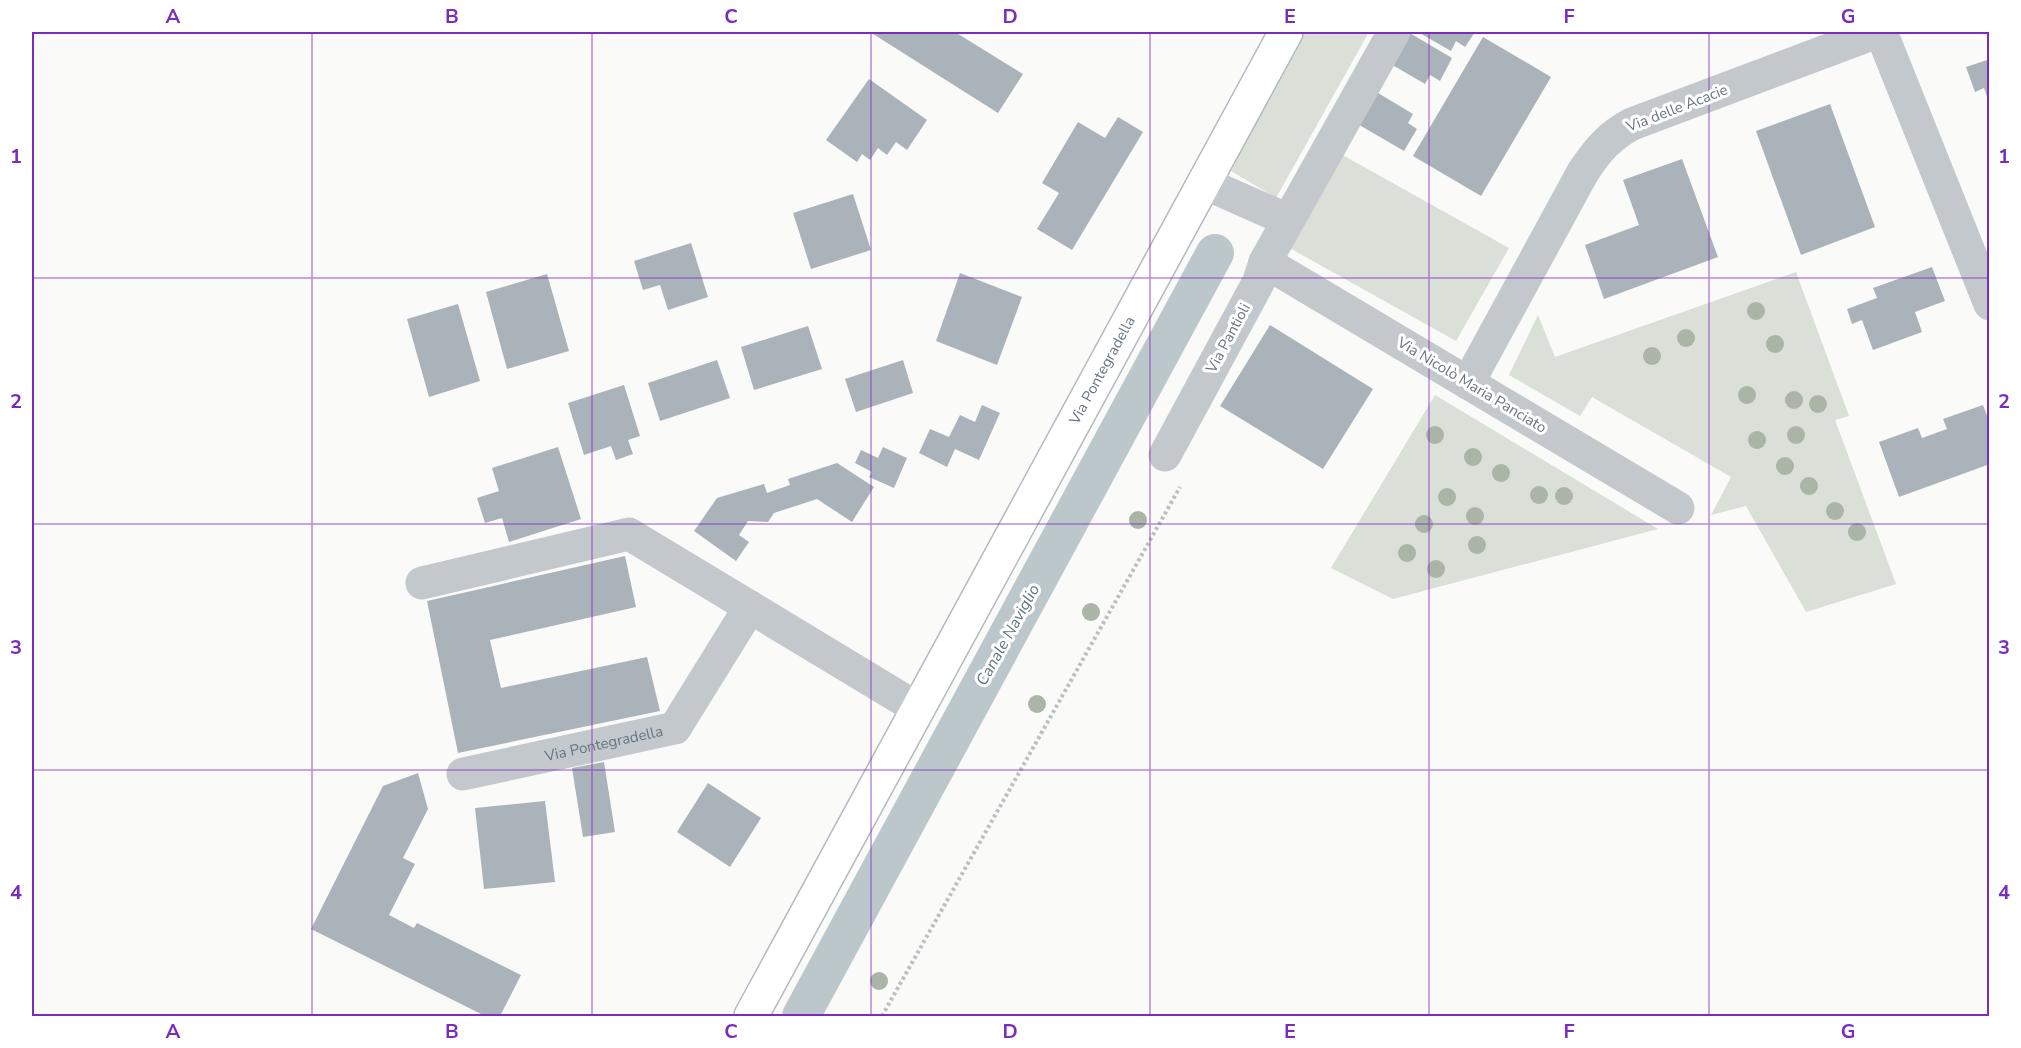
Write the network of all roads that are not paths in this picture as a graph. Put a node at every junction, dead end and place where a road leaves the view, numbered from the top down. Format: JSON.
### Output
{"nodes":[{"id":1,"x":1286,"y":32,"type":"edge"},
{"id":2,"x":1394,"y":32,"type":"edge"},
{"id":3,"x":1879,"y":32,"type":"edge"},
{"id":4,"x":1204,"y":183,"type":"junction"},
{"id":5,"x":1288,"y":220,"type":"junction"},
{"id":6,"x":1265,"y":262,"type":"junction"},
{"id":7,"x":1989,"y":304,"type":"edge"},
{"id":8,"x":1468,"y":383,"type":"junction"},
{"id":9,"x":1165,"y":454,"type":"road end"},
{"id":10,"x":1678,"y":508,"type":"dead end"},
{"id":11,"x":422,"y":583,"type":"dead end"},
{"id":12,"x":750,"y":607,"type":"junction"},
{"id":13,"x":917,"y":708,"type":"junction"},
{"id":14,"x":463,"y":774,"type":"dead end"},
{"id":15,"x":752,"y":1017,"type":"edge"}],
"edges":[{"from":1,"to":4,"type":"street","name":"Via Pontegradella"},
{"from":2,"to":5,"type":"street","name":"Via Pantioli"},
{"from":3,"to":7,"type":"street","name":"Via delle Acacie"},
{"from":3,"to":8,"type":"street","name":"Via delle Acacie"},
{"from":4,"to":5,"type":"street"},
{"from":4,"to":13,"type":"street","name":"Via Pontegradella"},
{"from":5,"to":6,"type":"street","name":"Via Pantioli"},
{"from":6,"to":8,"type":"street","name":"Via Nicolò Maria Panciato"},
{"from":6,"to":9,"type":"street","name":"Via Pantioli"},
{"from":8,"to":10,"type":"street","name":"Via Nicolò Maria Panciato"},
{"from":11,"to":12,"type":"street"},
{"from":12,"to":13,"type":"street"},
{"from":12,"to":14,"type":"street","name":"Via Pontegradella"},
{"from":13,"to":15,"type":"street","name":"Via Pontegradella"}]}
